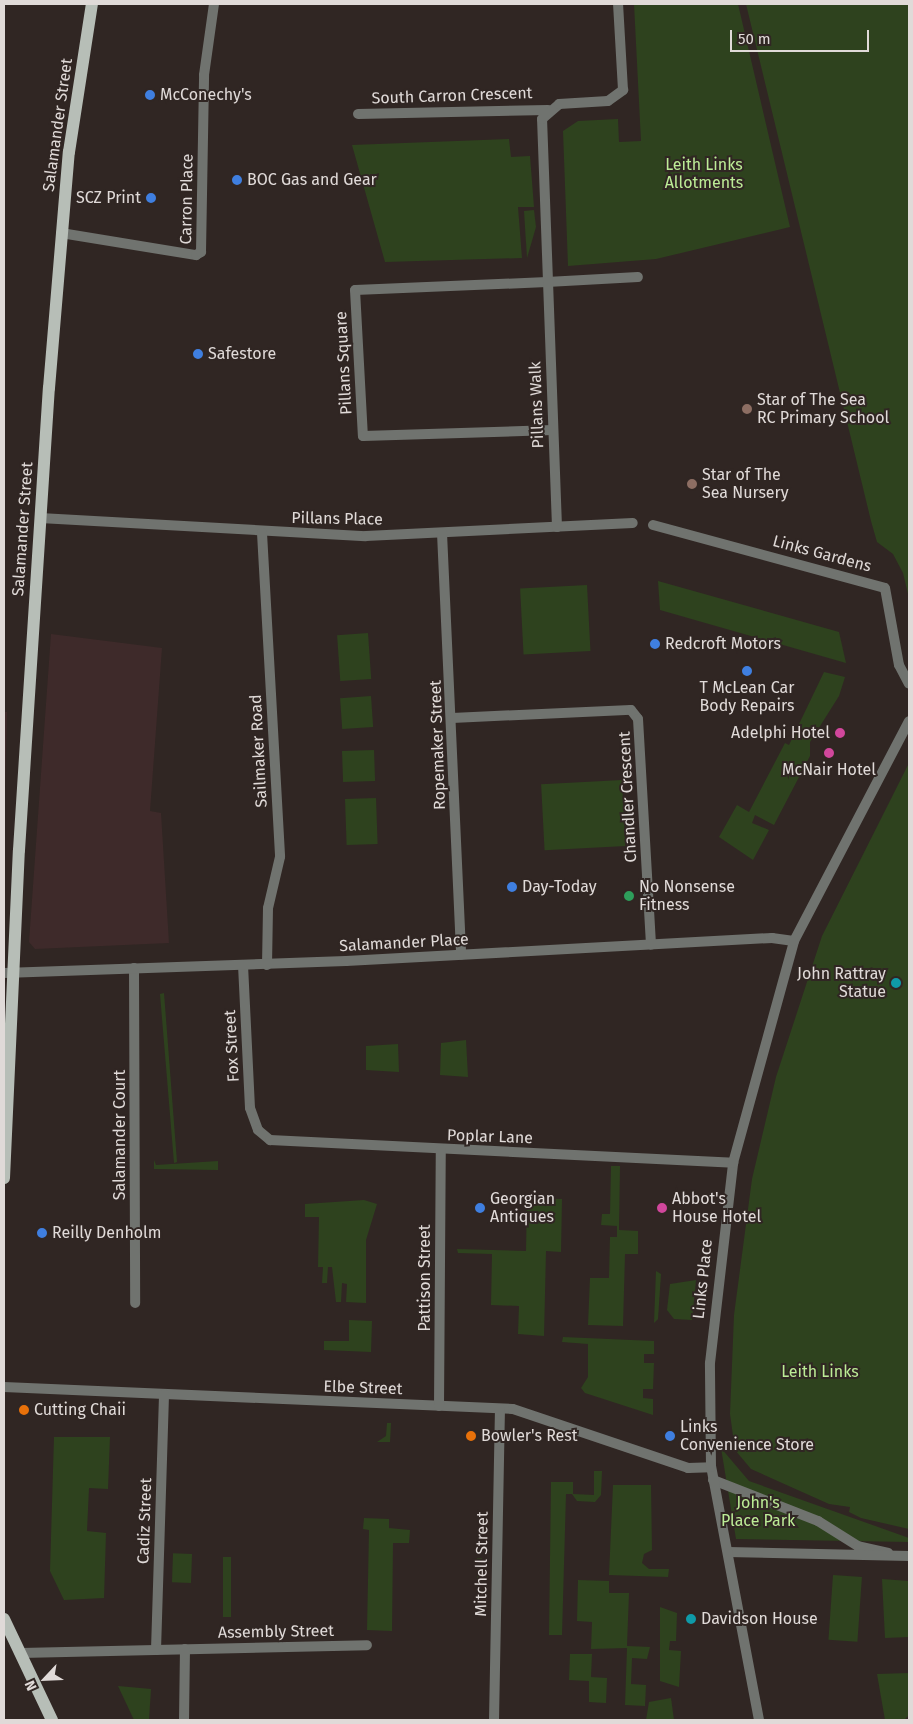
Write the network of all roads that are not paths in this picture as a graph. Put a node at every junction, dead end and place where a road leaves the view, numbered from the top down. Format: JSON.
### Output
{"nodes":[{"id":1,"x":92,"y":4,"type":"edge"},
{"id":2,"x":214,"y":4,"type":"edge"},
{"id":3,"x":618,"y":4,"type":"edge"},
{"id":4,"x":548,"y":110,"type":"junction"},
{"id":5,"x":358,"y":114,"type":"dead end"},
{"id":6,"x":62,"y":233,"type":"junction"},
{"id":7,"x":638,"y":277,"type":"dead end"},
{"id":8,"x":547,"y":282,"type":"junction"},
{"id":9,"x":553,"y":430,"type":"junction"},
{"id":10,"x":40,"y":518,"type":"junction"},
{"id":11,"x":634,"y":523,"type":"dead end"},
{"id":12,"x":653,"y":526,"type":"dead end"},
{"id":13,"x":557,"y":527,"type":"junction"},
{"id":14,"x":262,"y":533,"type":"junction"},
{"id":15,"x":442,"y":533,"type":"junction"},
{"id":16,"x":909,"y":684,"type":"edge"},
{"id":17,"x":452,"y":718,"type":"junction"},
{"id":18,"x":909,"y":721,"type":"edge"},
{"id":19,"x":794,"y":941,"type":"junction"},
{"id":20,"x":651,"y":945,"type":"junction"},
{"id":21,"x":461,"y":955,"type":"junction"},
{"id":22,"x":267,"y":964,"type":"junction"},
{"id":23,"x":243,"y":966,"type":"junction"},
{"id":24,"x":134,"y":968,"type":"junction"},
{"id":25,"x":9,"y":973,"type":"edge"},
{"id":26,"x":254,"y":1124,"type":"joint"},
{"id":27,"x":441,"y":1150,"type":"junction"},
{"id":28,"x":734,"y":1163,"type":"junction"},
{"id":29,"x":4,"y":1178,"type":"edge"},
{"id":30,"x":135,"y":1303,"type":"dead end"},
{"id":31,"x":4,"y":1387,"type":"edge"},
{"id":32,"x":164,"y":1394,"type":"junction"},
{"id":33,"x":439,"y":1406,"type":"junction"},
{"id":34,"x":500,"y":1409,"type":"junction"},
{"id":35,"x":711,"y":1467,"type":"junction"},
{"id":36,"x":713,"y":1480,"type":"junction"},
{"id":37,"x":728,"y":1552,"type":"junction"},
{"id":38,"x":905,"y":1556,"type":"edge"},
{"id":39,"x":4,"y":1619,"type":"edge"},
{"id":40,"x":367,"y":1646,"type":"dead end"},
{"id":41,"x":186,"y":1649,"type":"junction"},
{"id":42,"x":156,"y":1650,"type":"junction"},
{"id":43,"x":21,"y":1653,"type":"junction"},
{"id":44,"x":52,"y":1720,"type":"edge"},
{"id":45,"x":184,"y":1720,"type":"edge"},
{"id":46,"x":494,"y":1720,"type":"edge"},
{"id":47,"x":759,"y":1720,"type":"edge"}],
"edges":[{"from":1,"to":6,"type":"main road","name":"Salamander Street"},
{"from":2,"to":6,"type":"street","name":"Carron Place"},
{"from":3,"to":4,"type":"street","name":"South Carron Crescent"},
{"from":4,"to":5,"type":"street","name":"South Carron Crescent"},
{"from":4,"to":8,"type":"street","name":"Pillans Walk"},
{"from":6,"to":10,"type":"main road","name":"Salamander Street"},
{"from":7,"to":8,"type":"street"},
{"from":8,"to":9,"type":"street","name":"Pillans Walk"},
{"from":8,"to":9,"type":"street","name":"Pillans Square"},
{"from":9,"to":13,"type":"street","name":"Pillans Walk"},
{"from":10,"to":14,"type":"street","name":"Pillans Place"},
{"from":10,"to":25,"type":"main road","name":"Salamander Street"},
{"from":11,"to":13,"type":"street","name":"Pillans Place"},
{"from":12,"to":16,"type":"street","name":"Links Gardens"},
{"from":13,"to":15,"type":"street","name":"Pillans Place"},
{"from":14,"to":15,"type":"street","name":"Pillans Place"},
{"from":14,"to":22,"type":"street","name":"Sailmaker Road"},
{"from":15,"to":17,"type":"street","name":"Ropemaker Street"},
{"from":17,"to":20,"type":"street","name":"Chandler Crescent"},
{"from":17,"to":21,"type":"street","name":"Ropemaker Street"},
{"from":18,"to":19,"type":"street","name":"Links Place"},
{"from":19,"to":20,"type":"street","name":"Salamander Place"},
{"from":19,"to":28,"type":"street","name":"Links Place"},
{"from":20,"to":21,"type":"street","name":"Salamander Place"},
{"from":21,"to":22,"type":"street","name":"Salamander Place"},
{"from":22,"to":23,"type":"street","name":"Salamander Place"},
{"from":23,"to":24,"type":"street","name":"Salamander Place"},
{"from":23,"to":26,"type":"street","name":"Fox Street"},
{"from":24,"to":25,"type":"street","name":"Salamander Place"},
{"from":24,"to":30,"type":"street","name":"Salamander Court"},
{"from":25,"to":29,"type":"main road","name":"Salamander Street"},
{"from":26,"to":27,"type":"street","name":"Poplar Lane"},
{"from":27,"to":28,"type":"street","name":"Poplar Lane"},
{"from":27,"to":33,"type":"street","name":"Pattison Street"},
{"from":28,"to":35,"type":"street","name":"Links Place"},
{"from":31,"to":32,"type":"street","name":"Elbe Street"},
{"from":32,"to":33,"type":"street","name":"Elbe Street"},
{"from":32,"to":42,"type":"street","name":"Cadiz Street"},
{"from":33,"to":34,"type":"street","name":"Elbe Street"},
{"from":34,"to":35,"type":"street","name":"Elbe Street"},
{"from":34,"to":46,"type":"street","name":"Mitchell Street"},
{"from":35,"to":36,"type":"street","name":"Links Place"},
{"from":36,"to":37,"type":"street","name":"Links Place"},
{"from":36,"to":38,"type":"street"},
{"from":37,"to":38,"type":"street"},
{"from":37,"to":47,"type":"street","name":"Links Place"},
{"from":39,"to":43,"type":"main road"},
{"from":40,"to":41,"type":"street","name":"Assembly Street"},
{"from":41,"to":42,"type":"street","name":"Assembly Street"},
{"from":41,"to":45,"type":"street"},
{"from":42,"to":43,"type":"street","name":"Assembly Street"},
{"from":43,"to":44,"type":"main road"}]}
